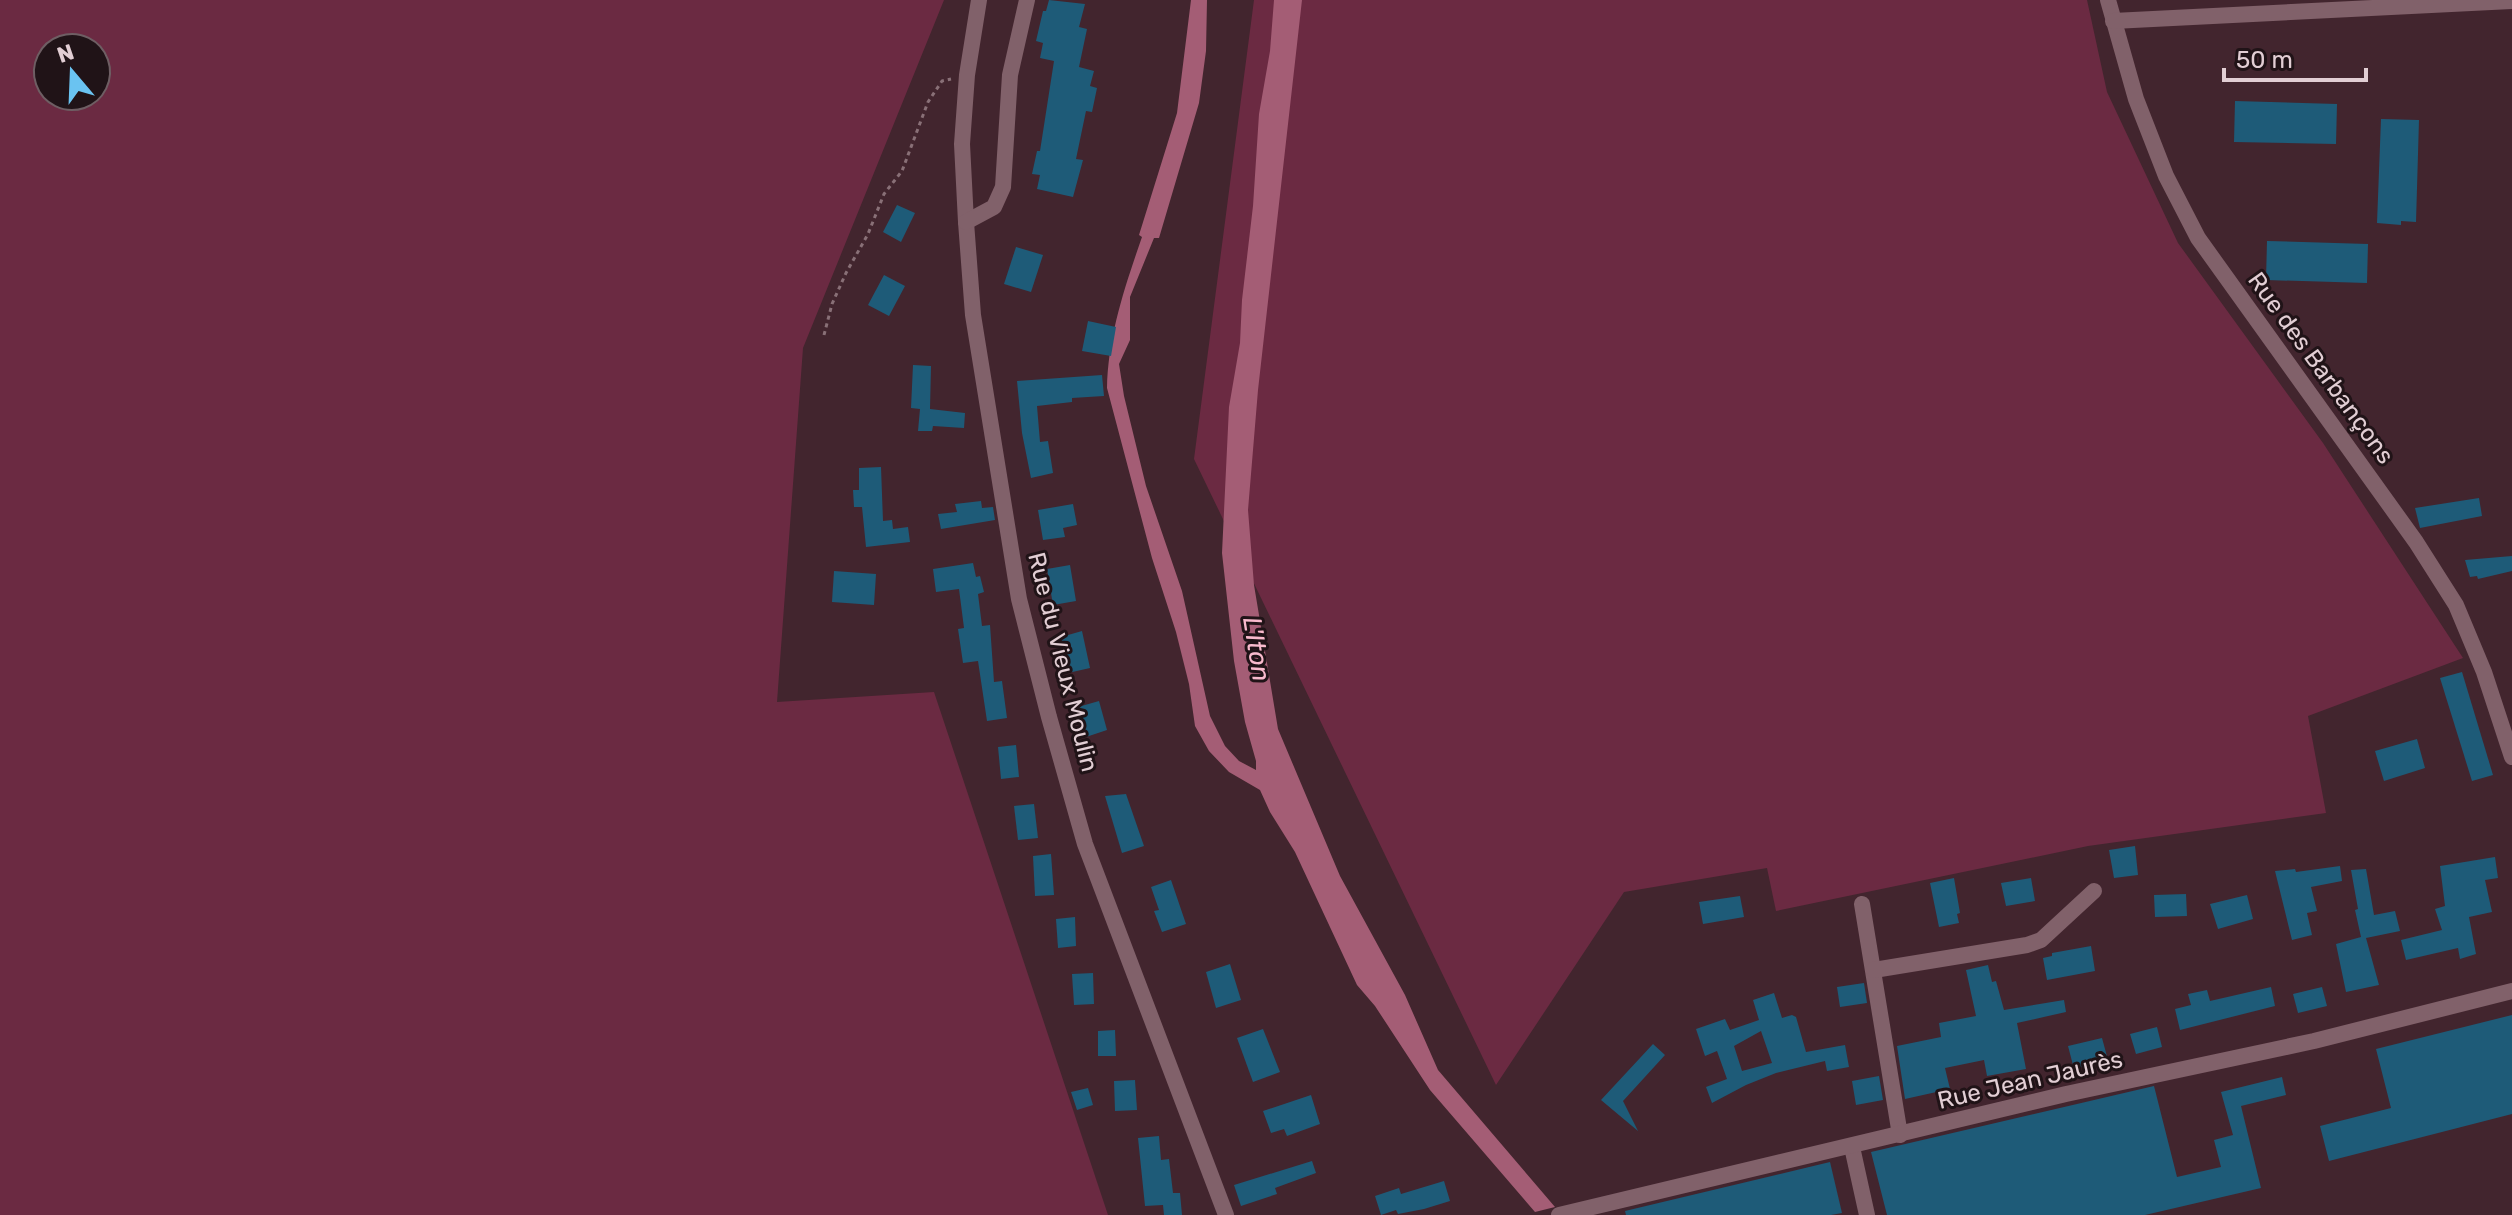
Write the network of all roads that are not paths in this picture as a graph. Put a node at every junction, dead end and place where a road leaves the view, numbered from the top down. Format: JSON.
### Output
{"nodes":[{"id":1,"x":979,"y":0,"type":"edge"},
{"id":2,"x":1027,"y":0,"type":"edge"},
{"id":3,"x":2108,"y":0,"type":"edge"},
{"id":4,"x":2512,"y":1,"type":"edge"},
{"id":5,"x":2113,"y":21,"type":"junction"},
{"id":6,"x":966,"y":222,"type":"junction"},
{"id":7,"x":2512,"y":757,"type":"edge"},
{"id":8,"x":2094,"y":891,"type":"dead end"},
{"id":9,"x":1862,"y":904,"type":"dead end"},
{"id":10,"x":1874,"y":970,"type":"junction"},
{"id":11,"x":2512,"y":991,"type":"edge"},
{"id":12,"x":1900,"y":1135,"type":"junction"},
{"id":13,"x":1852,"y":1147,"type":"junction"},
{"id":14,"x":1565,"y":1213,"type":"edge"},
{"id":15,"x":1226,"y":1215,"type":"edge"},
{"id":16,"x":1867,"y":1215,"type":"edge"}],
"edges":[{"from":1,"to":6,"type":"street","name":"Rue du Vieux Moulin"},
{"from":2,"to":6,"type":"street"},
{"from":3,"to":5,"type":"street","name":"Rue des Barbançons"},
{"from":4,"to":5,"type":"street"},
{"from":5,"to":7,"type":"street","name":"Rue des Barbançons"},
{"from":6,"to":15,"type":"street","name":"Rue du Vieux Moulin"},
{"from":8,"to":10,"type":"street"},
{"from":9,"to":10,"type":"street"},
{"from":10,"to":12,"type":"street"},
{"from":11,"to":12,"type":"street","name":"Rue Jean Jaurès"},
{"from":12,"to":13,"type":"street","name":"Rue Jean Jaurès"},
{"from":13,"to":14,"type":"street","name":"Rue Jean Jaurès"},
{"from":13,"to":16,"type":"street"}]}
